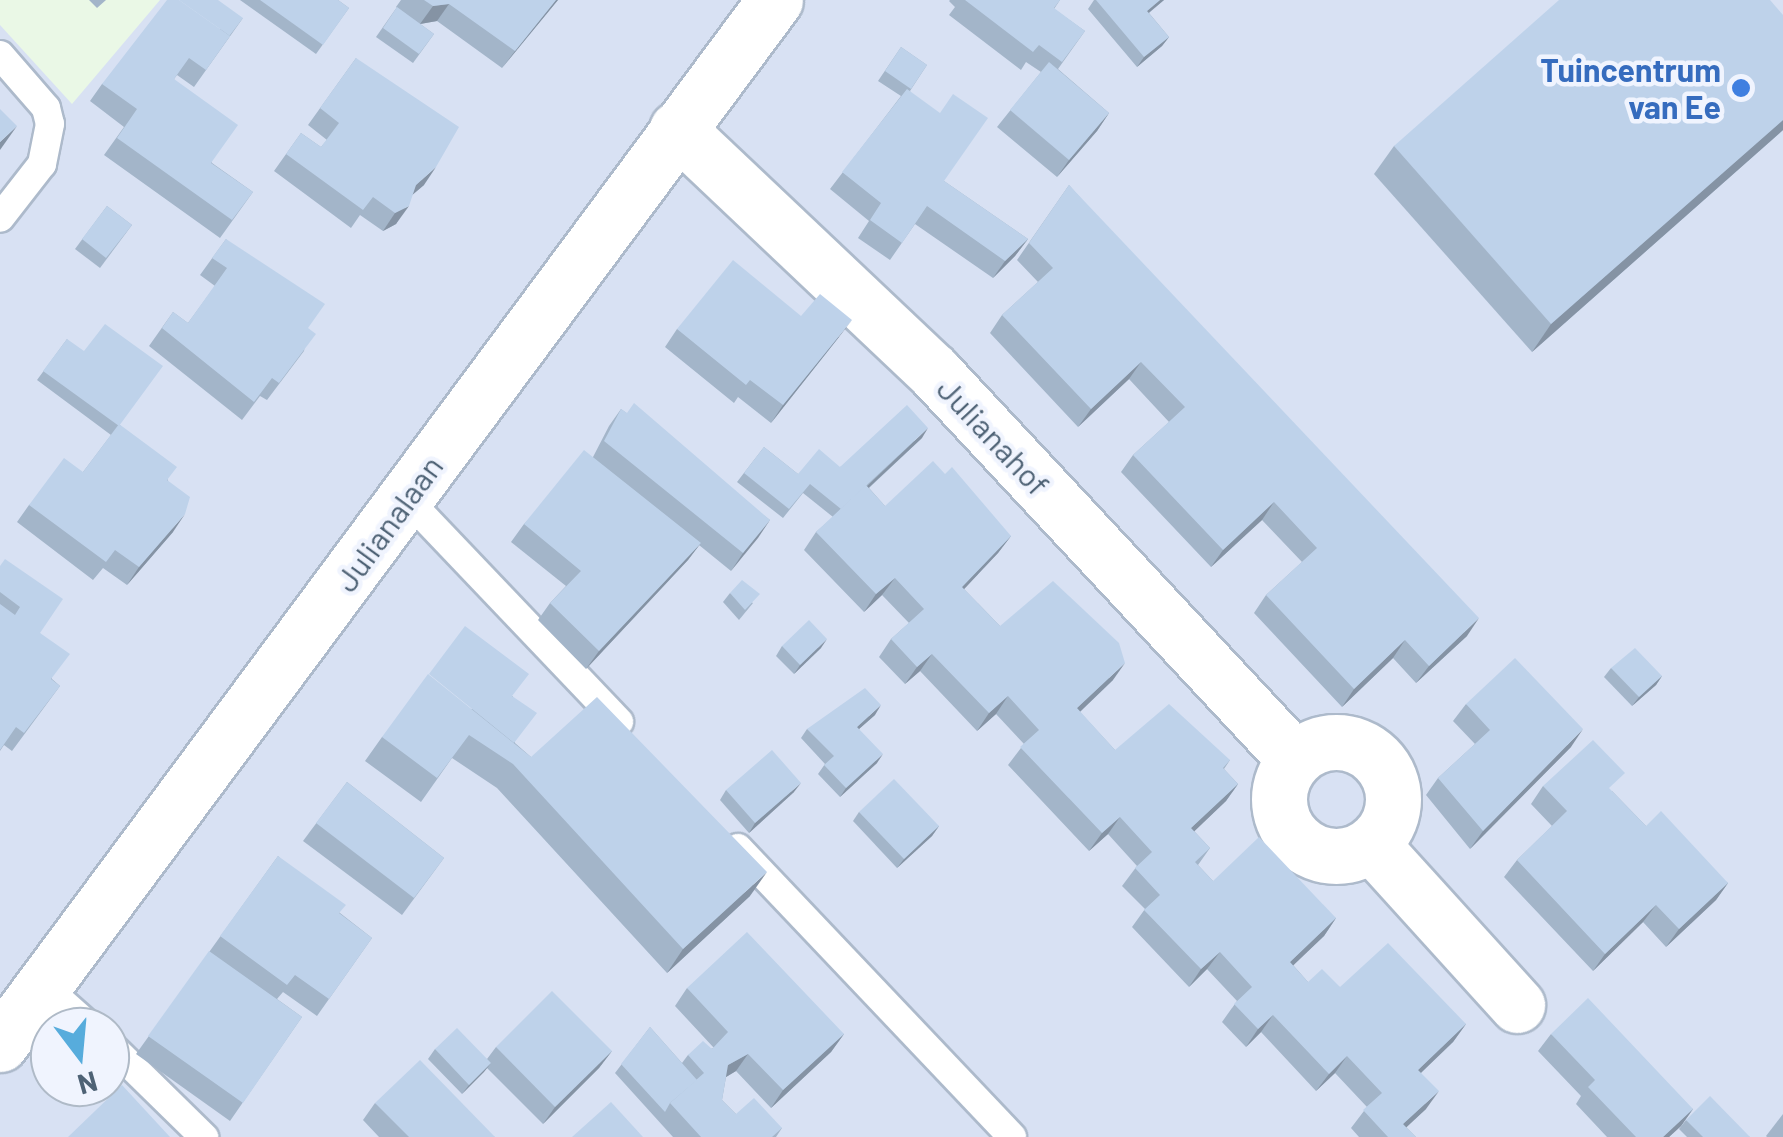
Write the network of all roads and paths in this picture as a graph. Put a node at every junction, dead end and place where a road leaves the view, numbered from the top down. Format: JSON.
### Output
{"nodes":[{"id":1,"x":775,"y":0,"type":"edge"},
{"id":2,"x":0,"y":55,"type":"edge"},
{"id":3,"x":678,"y":129,"type":"junction"},
{"id":4,"x":0,"y":218,"type":"edge"},
{"id":5,"x":406,"y":498,"type":"junction"},
{"id":6,"x":635,"y":739,"type":"edge"},
{"id":7,"x":1294,"y":758,"type":"junction"},
{"id":8,"x":716,"y":824,"type":"edge"},
{"id":9,"x":1372,"y":844,"type":"junction"},
{"id":10,"x":44,"y":986,"type":"junction"},
{"id":11,"x":1517,"y":1005,"type":"dead end"},
{"id":12,"x":68,"y":1007,"type":"edge"},
{"id":13,"x":0,"y":1044,"type":"edge"},
{"id":14,"x":130,"y":1065,"type":"edge"},
{"id":15,"x":204,"y":1137,"type":"edge"},
{"id":16,"x":1012,"y":1137,"type":"edge"}],
"edges":[{"from":1,"to":3,"type":"street","name":"Julianalaan"},
{"from":2,"to":4,"type":"lane"},
{"from":3,"to":5,"type":"street","name":"Julianalaan"},
{"from":3,"to":7,"type":"street","name":"Julianahof"},
{"from":5,"to":6,"type":"lane"},
{"from":5,"to":10,"type":"street","name":"Julianalaan"},
{"from":7,"to":9,"type":"street"},
{"from":7,"to":9,"type":"street"},
{"from":8,"to":16,"type":"lane"},
{"from":9,"to":11,"type":"street"},
{"from":10,"to":12,"type":"lane"},
{"from":10,"to":13,"type":"street","name":"Julianalaan"},
{"from":14,"to":15,"type":"lane"}]}
